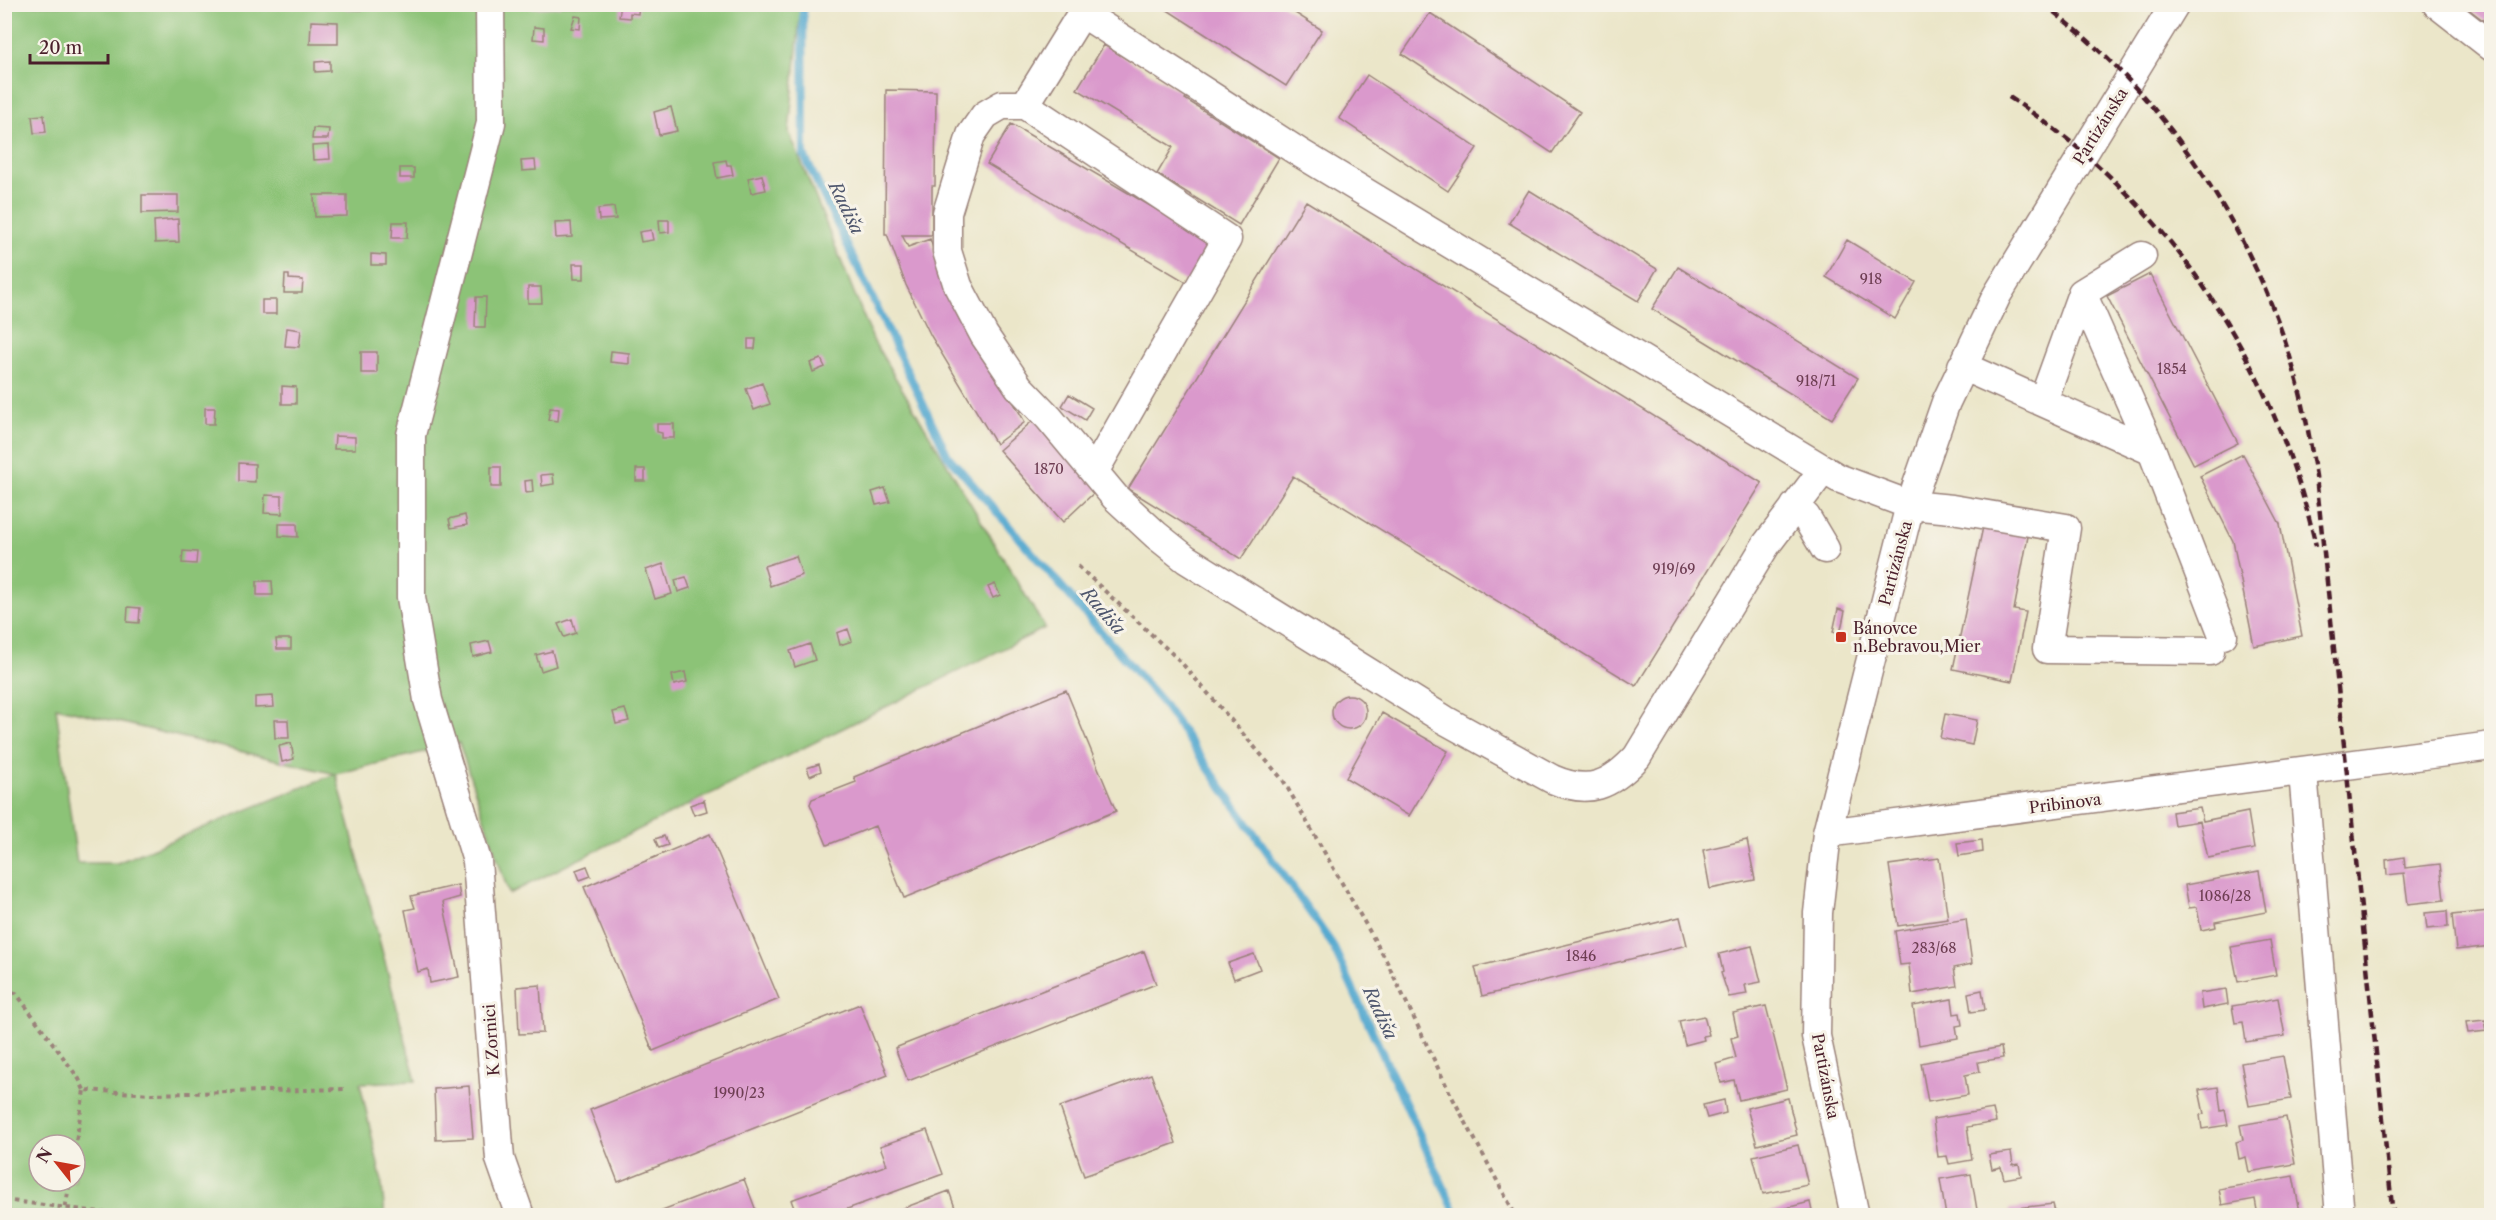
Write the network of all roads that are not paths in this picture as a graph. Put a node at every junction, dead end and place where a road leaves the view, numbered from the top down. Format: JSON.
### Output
{"nodes":[{"id":1,"x":490,"y":4,"type":"edge"},
{"id":2,"x":2175,"y":4,"type":"edge"},
{"id":3,"x":2437,"y":4,"type":"edge"},
{"id":4,"x":1074,"y":9,"type":"edge"},
{"id":5,"x":2492,"y":47,"type":"edge"},
{"id":6,"x":1025,"y":105,"type":"junction"},
{"id":7,"x":2142,"y":256,"type":"dead end"},
{"id":8,"x":2082,"y":293,"type":"junction"},
{"id":9,"x":1962,"y":366,"type":"junction"},
{"id":10,"x":2043,"y":401,"type":"junction"},
{"id":11,"x":2152,"y":450,"type":"junction"},
{"id":12,"x":1823,"y":470,"type":"junction"},
{"id":13,"x":1094,"y":472,"type":"junction"},
{"id":14,"x":1910,"y":505,"type":"junction"},
{"id":15,"x":1795,"y":506,"type":"junction"},
{"id":16,"x":1825,"y":549,"type":"dead end"},
{"id":17,"x":2492,"y":746,"type":"edge"},
{"id":18,"x":2303,"y":772,"type":"junction"},
{"id":19,"x":1827,"y":833,"type":"junction"},
{"id":20,"x":520,"y":1215,"type":"edge"},
{"id":21,"x":1855,"y":1215,"type":"edge"},
{"id":22,"x":2340,"y":1215,"type":"edge"}],
"edges":[{"from":1,"to":20,"type":"street","name":"K Zornici"},
{"from":2,"to":9,"type":"street","name":"Partizánska"},
{"from":3,"to":5,"type":"street"},
{"from":4,"to":6,"type":"street"},
{"from":4,"to":12,"type":"street"},
{"from":6,"to":13,"type":"street"},
{"from":6,"to":13,"type":"street"},
{"from":7,"to":8,"type":"street"},
{"from":8,"to":10,"type":"street"},
{"from":8,"to":11,"type":"street"},
{"from":9,"to":10,"type":"street"},
{"from":9,"to":14,"type":"street","name":"Partizánska"},
{"from":10,"to":11,"type":"street"},
{"from":11,"to":14,"type":"street"},
{"from":12,"to":14,"type":"street"},
{"from":12,"to":15,"type":"street"},
{"from":13,"to":15,"type":"street"},
{"from":14,"to":19,"type":"street","name":"Partizánska"},
{"from":15,"to":16,"type":"street"},
{"from":17,"to":18,"type":"street","name":"Pribinova"},
{"from":18,"to":19,"type":"street","name":"Pribinova"},
{"from":18,"to":22,"type":"street"},
{"from":19,"to":21,"type":"street","name":"Partizánska"}]}
